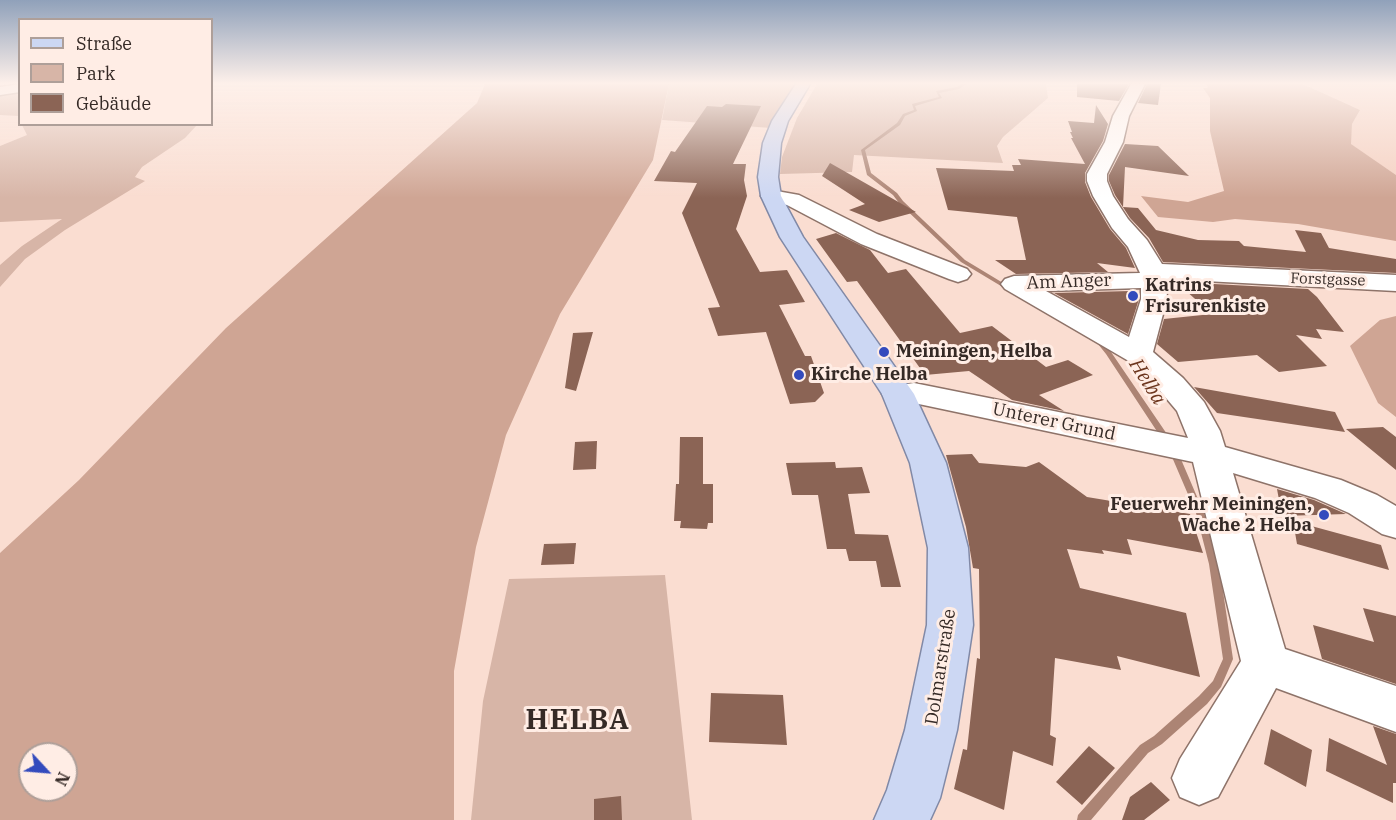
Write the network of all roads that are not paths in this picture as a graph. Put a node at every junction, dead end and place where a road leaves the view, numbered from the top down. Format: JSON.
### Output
{"nodes":[{"id":1,"x":780,"y":122,"type":"edge"},
{"id":2,"x":1119,"y":122,"type":"edge"},
{"id":3,"x":771,"y":196,"type":"junction"},
{"id":4,"x":958,"y":274,"type":"dead end"},
{"id":5,"x":1153,"y":276,"type":"junction"},
{"id":6,"x":1396,"y":283,"type":"edge"},
{"id":7,"x":1138,"y":354,"type":"junction"},
{"id":8,"x":898,"y":394,"type":"junction"},
{"id":9,"x":1198,"y":452,"type":"junction"},
{"id":10,"x":1396,"y":524,"type":"edge"},
{"id":11,"x":1265,"y":663,"type":"junction"},
{"id":12,"x":1396,"y":709,"type":"edge"},
{"id":13,"x":1199,"y":778,"type":"dead end"},
{"id":14,"x":902,"y":820,"type":"edge"}],
"edges":[{"from":1,"to":3,"type":"main road","name":"Dolmarstraße"},
{"from":2,"to":5,"type":"street"},
{"from":3,"to":4,"type":"street"},
{"from":3,"to":8,"type":"main road","name":"Dolmarstraße"},
{"from":5,"to":6,"type":"street","name":"Forstgasse"},
{"from":5,"to":7,"type":"street"},
{"from":5,"to":7,"type":"street","name":"Am Anger"},
{"from":7,"to":9,"type":"street","name":"Am Anger"},
{"from":8,"to":9,"type":"street","name":"Unterer Grund"},
{"from":8,"to":14,"type":"main road","name":"Dolmarstraße"},
{"from":9,"to":10,"type":"street"},
{"from":9,"to":11,"type":"street","name":"Am Anger"},
{"from":11,"to":12,"type":"street"},
{"from":11,"to":13,"type":"street"}]}
